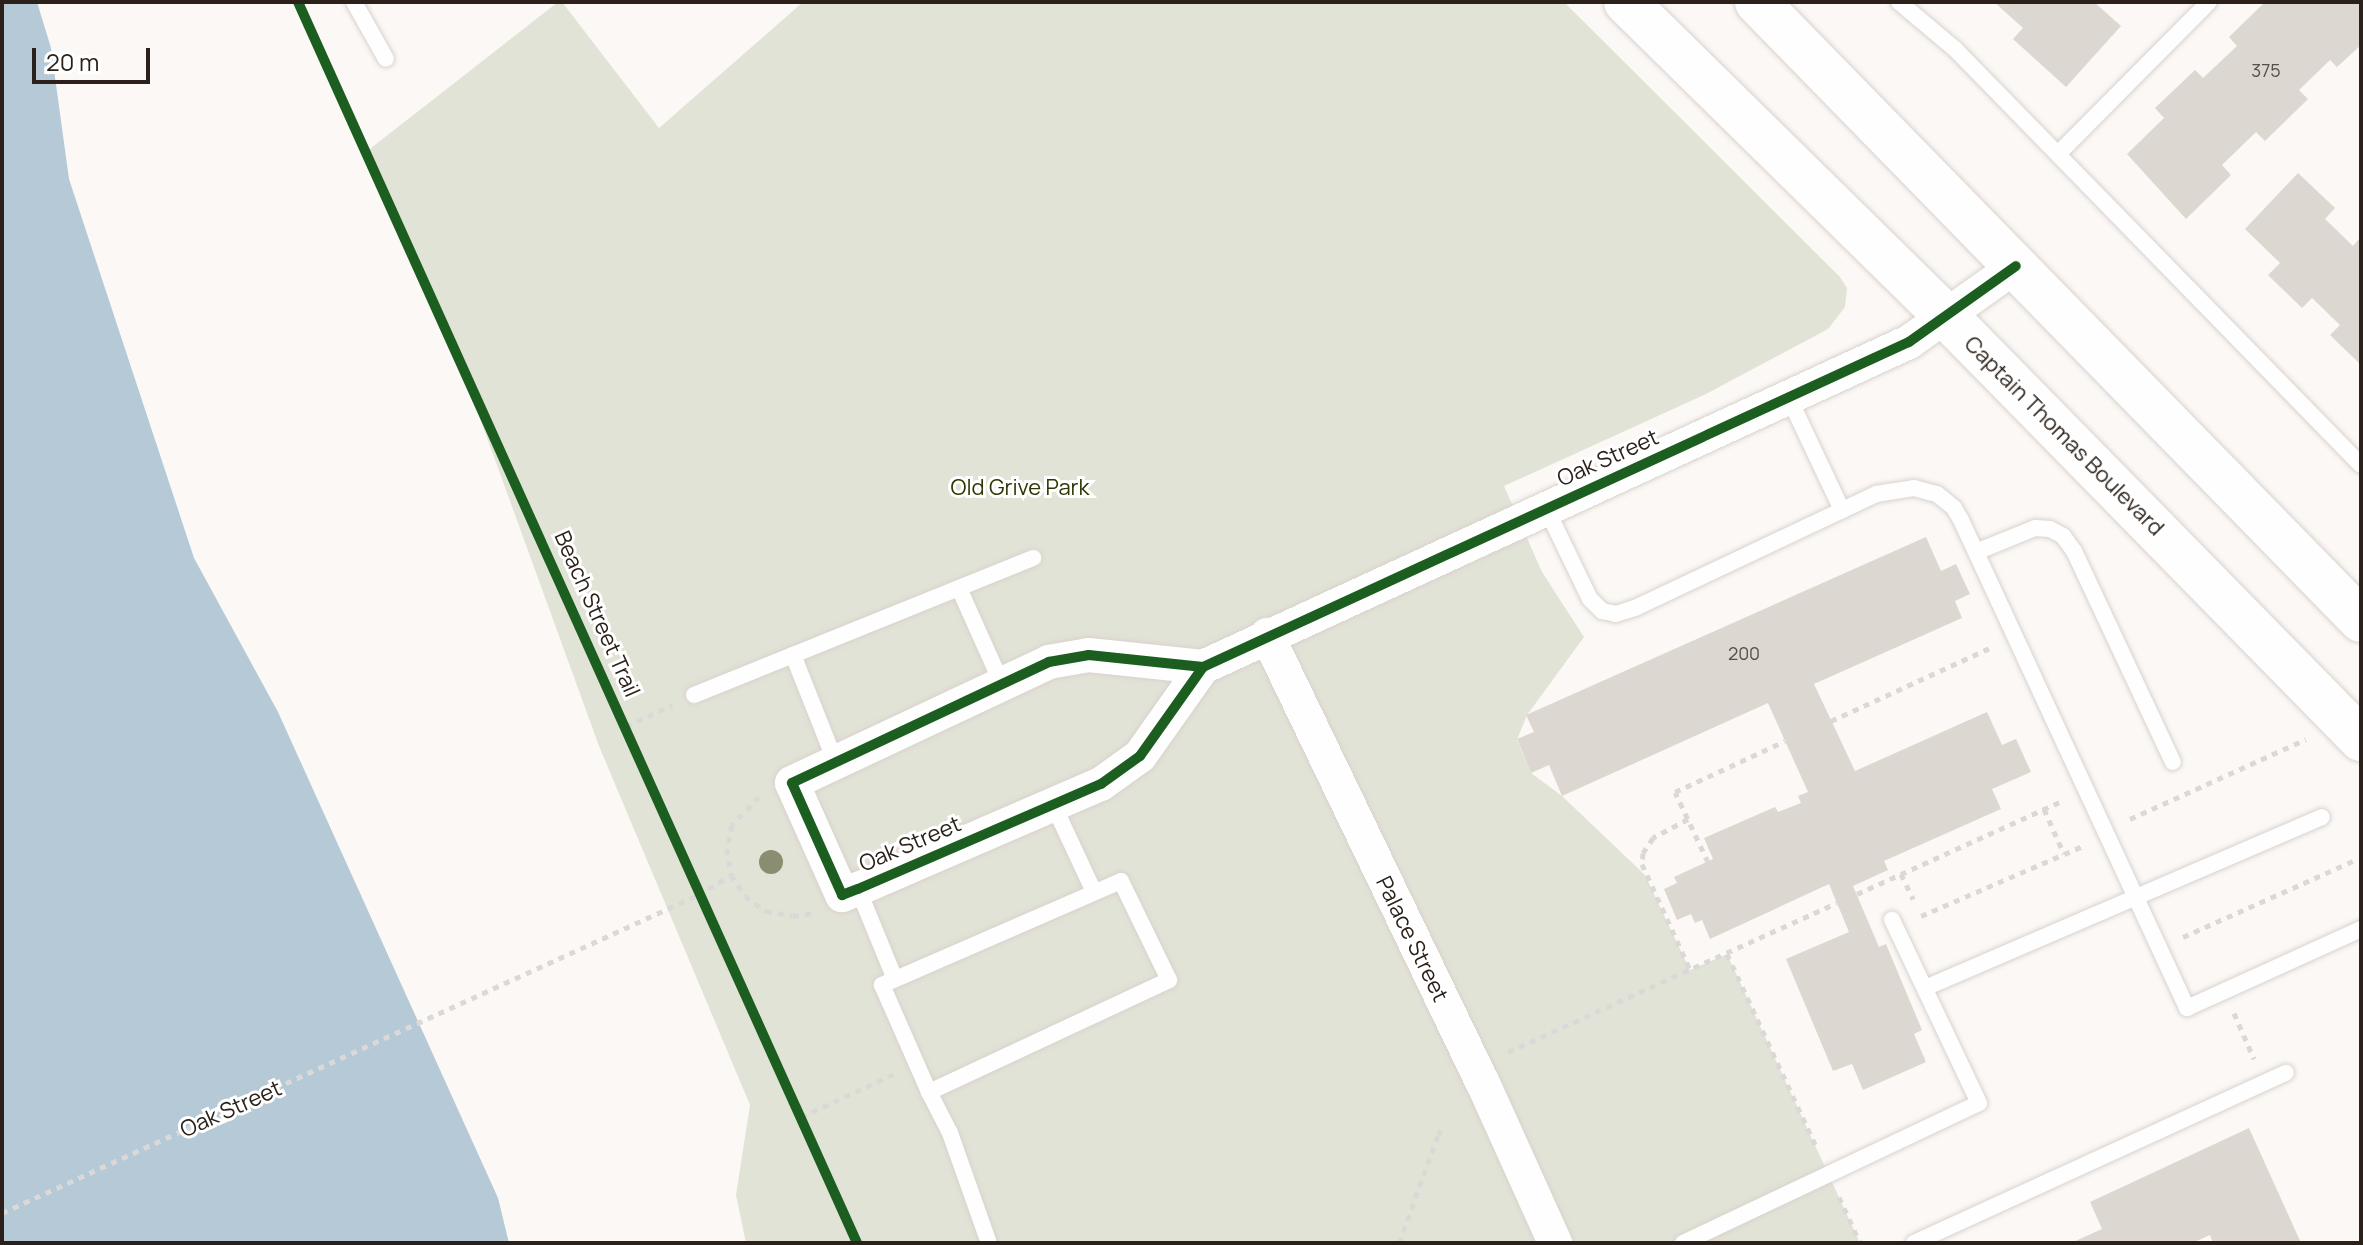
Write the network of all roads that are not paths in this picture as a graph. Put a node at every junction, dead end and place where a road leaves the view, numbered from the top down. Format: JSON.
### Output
{"nodes":[{"id":1,"x":354,"y":2,"type":"edge"},
{"id":2,"x":1626,"y":2,"type":"edge"},
{"id":3,"x":1757,"y":2,"type":"edge"},
{"id":4,"x":1899,"y":2,"type":"edge"},
{"id":5,"x":2209,"y":2,"type":"edge"},
{"id":6,"x":386,"y":59,"type":"dead end"},
{"id":7,"x":2058,"y":154,"type":"junction"},
{"id":8,"x":2016,"y":266,"type":"junction"},
{"id":9,"x":1946,"y":316,"type":"junction"},
{"id":10,"x":1789,"y":398,"type":"junction"},
{"id":11,"x":2361,"y":465,"type":"edge"},
{"id":12,"x":1546,"y":508,"type":"junction"},
{"id":13,"x":1842,"y":510,"type":"junction"},
{"id":14,"x":1976,"y":552,"type":"junction"},
{"id":15,"x":1033,"y":558,"type":"dead end"},
{"id":16,"x":959,"y":588,"type":"junction"},
{"id":17,"x":2361,"y":620,"type":"edge"},
{"id":18,"x":1267,"y":635,"type":"junction"},
{"id":19,"x":793,"y":655,"type":"junction"},
{"id":20,"x":1203,"y":667,"type":"junction"},
{"id":21,"x":1002,"y":684,"type":"junction"},
{"id":22,"x":694,"y":695,"type":"road end"},
{"id":23,"x":2361,"y":739,"type":"edge"},
{"id":24,"x":2173,"y":762,"type":"dead end"},
{"id":25,"x":836,"y":763,"type":"junction"},
{"id":26,"x":1053,"y":804,"type":"junction"},
{"id":27,"x":2322,"y":817,"type":"dead end"},
{"id":28,"x":858,"y":889,"type":"junction"},
{"id":29,"x":1094,"y":892,"type":"junction"},
{"id":30,"x":2136,"y":897,"type":"junction"},
{"id":31,"x":1892,"y":920,"type":"dead end"},
{"id":32,"x":2361,"y":929,"type":"edge"},
{"id":33,"x":895,"y":979,"type":"junction"},
{"id":34,"x":1925,"y":988,"type":"junction"},
{"id":35,"x":2286,"y":1073,"type":"dead end"},
{"id":36,"x":929,"y":1092,"type":"junction"},
{"id":37,"x":989,"y":1243,"type":"edge"},
{"id":38,"x":1555,"y":1243,"type":"edge"},
{"id":39,"x":1683,"y":1243,"type":"edge"},
{"id":40,"x":1914,"y":1243,"type":"edge"}],
"edges":[{"from":1,"to":6,"type":"lane"},
{"from":2,"to":9,"type":"main road","name":"Captain Thomas Boulevard"},
{"from":3,"to":8,"type":"main road"},
{"from":4,"to":7,"type":"lane"},
{"from":5,"to":7,"type":"lane"},
{"from":7,"to":11,"type":"lane"},
{"from":8,"to":9,"type":"street","name":"Oak Street"},
{"from":8,"to":17,"type":"main road"},
{"from":9,"to":10,"type":"street","name":"Oak Street"},
{"from":9,"to":23,"type":"main road","name":"Captain Thomas Boulevard"},
{"from":10,"to":12,"type":"street","name":"Oak Street"},
{"from":10,"to":13,"type":"lane"},
{"from":12,"to":13,"type":"lane"},
{"from":12,"to":18,"type":"street","name":"Oak Street"},
{"from":13,"to":14,"type":"lane"},
{"from":14,"to":24,"type":"lane"},
{"from":14,"to":30,"type":"lane"},
{"from":15,"to":16,"type":"lane"},
{"from":16,"to":19,"type":"lane"},
{"from":16,"to":21,"type":"lane"},
{"from":18,"to":20,"type":"street","name":"Oak Street"},
{"from":18,"to":38,"type":"street","name":"Palace Street"},
{"from":19,"to":22,"type":"lane"},
{"from":19,"to":25,"type":"lane"},
{"from":20,"to":21,"type":"street","name":"Oak Street"},
{"from":20,"to":26,"type":"street","name":"Oak Street"},
{"from":21,"to":25,"type":"street","name":"Oak Street"},
{"from":25,"to":28,"type":"street","name":"Oak Street"},
{"from":26,"to":28,"type":"street","name":"Oak Street"},
{"from":26,"to":29,"type":"lane"},
{"from":27,"to":30,"type":"lane"},
{"from":28,"to":33,"type":"lane"},
{"from":29,"to":33,"type":"lane"},
{"from":29,"to":36,"type":"lane"},
{"from":30,"to":32,"type":"lane"},
{"from":30,"to":34,"type":"lane"},
{"from":31,"to":34,"type":"lane"},
{"from":33,"to":36,"type":"lane"},
{"from":34,"to":39,"type":"lane"},
{"from":35,"to":40,"type":"lane"},
{"from":36,"to":37,"type":"lane"}]}
